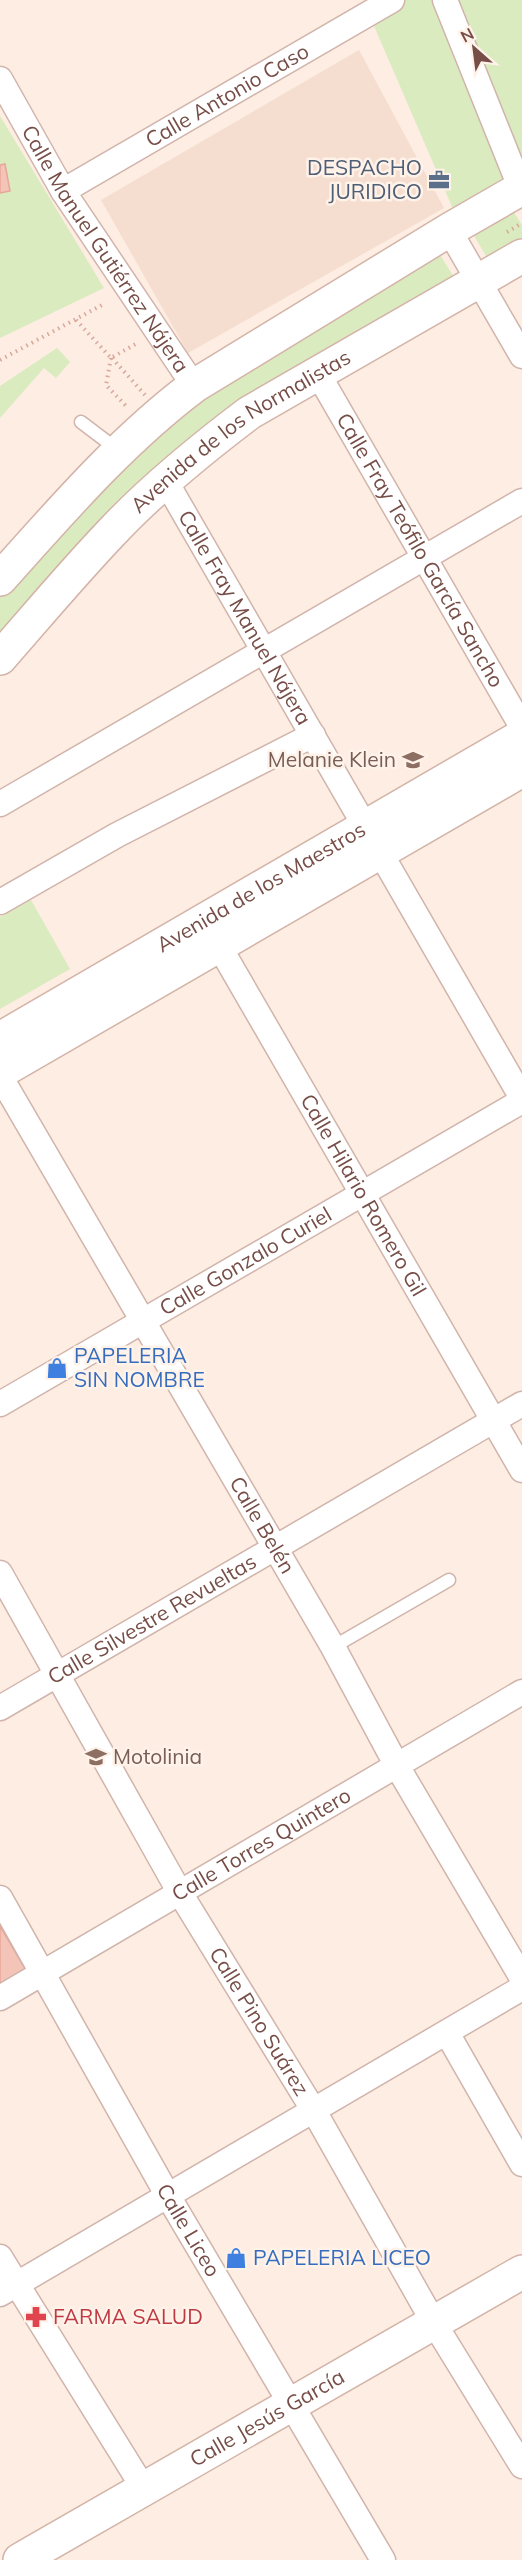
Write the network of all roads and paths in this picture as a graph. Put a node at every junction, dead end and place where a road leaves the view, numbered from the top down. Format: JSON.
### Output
{"nodes":[{"id":1,"x":392,"y":0,"type":"edge"},
{"id":2,"x":445,"y":0,"type":"edge"},
{"id":3,"x":0,"y":79,"type":"edge"},
{"id":4,"x":521,"y":190,"type":"edge"},
{"id":5,"x":63,"y":191,"type":"junction"},
{"id":6,"x":449,"y":230,"type":"junction"},
{"id":7,"x":522,"y":255,"type":"edge"},
{"id":8,"x":478,"y":281,"type":"junction"},
{"id":9,"x":102,"y":305,"type":"dead end"},
{"id":10,"x":76,"y":320,"type":"junction"},
{"id":11,"x":144,"y":338,"type":"dead end"},
{"id":12,"x":522,"y":356,"type":"edge"},
{"id":13,"x":111,"y":358,"type":"junction"},
{"id":14,"x":0,"y":360,"type":"edge"},
{"id":15,"x":317,"y":372,"type":"junction"},
{"id":16,"x":194,"y":386,"type":"junction"},
{"id":17,"x":148,"y":399,"type":"dead end"},
{"id":18,"x":132,"y":412,"type":"dead end"},
{"id":19,"x":81,"y":422,"type":"dead end"},
{"id":20,"x":118,"y":451,"type":"junction"},
{"id":21,"x":165,"y":480,"type":"junction"},
{"id":22,"x":522,"y":501,"type":"edge"},
{"id":23,"x":424,"y":558,"type":"junction"},
{"id":24,"x":0,"y":579,"type":"edge"},
{"id":25,"x":264,"y":651,"type":"junction"},
{"id":26,"x":0,"y":658,"type":"edge"},
{"id":27,"x":522,"y":727,"type":"edge"},
{"id":28,"x":313,"y":735,"type":"junction"},
{"id":29,"x":522,"y":736,"type":"edge"},
{"id":30,"x":522,"y":770,"type":"edge"},
{"id":31,"x":0,"y":804,"type":"edge"},
{"id":32,"x":373,"y":839,"type":"junction"},
{"id":33,"x":0,"y":902,"type":"edge"},
{"id":34,"x":212,"y":933,"type":"junction"},
{"id":35,"x":0,"y":1039,"type":"edge"},
{"id":36,"x":0,"y":1074,"type":"edge"},
{"id":37,"x":522,"y":1100,"type":"edge"},
{"id":38,"x":362,"y":1194,"type":"junction"},
{"id":39,"x":142,"y":1321,"type":"junction"},
{"id":40,"x":0,"y":1404,"type":"edge"},
{"id":41,"x":522,"y":1404,"type":"edge"},
{"id":42,"x":493,"y":1420,"type":"junction"},
{"id":43,"x":522,"y":1470,"type":"edge"},
{"id":44,"x":275,"y":1548,"type":"junction"},
{"id":45,"x":0,"y":1573,"type":"edge"},
{"id":46,"x":449,"y":1580,"type":"dead end"},
{"id":47,"x":333,"y":1647,"type":"junction"},
{"id":48,"x":59,"y":1674,"type":"junction"},
{"id":49,"x":522,"y":1692,"type":"edge"},
{"id":50,"x":0,"y":1708,"type":"edge"},
{"id":51,"x":397,"y":1766,"type":"junction"},
{"id":52,"x":180,"y":1893,"type":"junction"},
{"id":53,"x":0,"y":1898,"type":"edge"},
{"id":54,"x":41,"y":1974,"type":"junction"},
{"id":55,"x":522,"y":1978,"type":"edge"},
{"id":56,"x":522,"y":1988,"type":"edge"},
{"id":57,"x":0,"y":1998,"type":"edge"},
{"id":58,"x":447,"y":2032,"type":"junction"},
{"id":59,"x":314,"y":2110,"type":"junction"},
{"id":60,"x":522,"y":2164,"type":"edge"},
{"id":61,"x":168,"y":2196,"type":"junction"},
{"id":62,"x":0,"y":2257,"type":"edge"},
{"id":63,"x":520,"y":2274,"type":"edge"},
{"id":64,"x":8,"y":2289,"type":"edge"},
{"id":65,"x":434,"y":2323,"type":"junction"},
{"id":66,"x":293,"y":2403,"type":"junction"},
{"id":67,"x":522,"y":2466,"type":"edge"},
{"id":68,"x":144,"y":2489,"type":"junction"},
{"id":69,"x":20,"y":2560,"type":"edge"},
{"id":70,"x":384,"y":2560,"type":"edge"}],
"edges":[{"from":1,"to":5,"type":"street","name":"Calle Antonio Caso"},
{"from":2,"to":4,"type":"street"},
{"from":3,"to":5,"type":"street","name":"Calle Manuel Gutiérrez Nájera"},
{"from":4,"to":6,"type":"street"},
{"from":5,"to":16,"type":"street","name":"Calle Manuel Gutiérrez Nájera"},
{"from":6,"to":8,"type":"street"},
{"from":6,"to":16,"type":"street"},
{"from":7,"to":8,"type":"street","name":"Avenida de los Normalistas"},
{"from":8,"to":12,"type":"street"},
{"from":8,"to":15,"type":"street","name":"Avenida de los Normalistas"},
{"from":9,"to":10,"type":"path"},
{"from":10,"to":13,"type":"path"},
{"from":10,"to":14,"type":"path"},
{"from":11,"to":13,"type":"path"},
{"from":13,"to":17,"type":"path"},
{"from":13,"to":18,"type":"path"},
{"from":15,"to":21,"type":"street","name":"Avenida de los Normalistas"},
{"from":15,"to":23,"type":"street","name":"Calle Fray Teófilo García Sancho"},
{"from":16,"to":20,"type":"street"},
{"from":19,"to":20,"type":"lane"},
{"from":20,"to":24,"type":"street"},
{"from":21,"to":25,"type":"street","name":"Calle Fray Manuel Nájera"},
{"from":21,"to":26,"type":"street","name":"Avenida de los Normalistas"},
{"from":22,"to":23,"type":"street"},
{"from":23,"to":25,"type":"street"},
{"from":23,"to":27,"type":"street","name":"Calle Fray Teófilo García Sancho"},
{"from":25,"to":28,"type":"street","name":"Calle Fray Manuel Nájera"},
{"from":25,"to":31,"type":"street"},
{"from":28,"to":32,"type":"street","name":"Calle Fray Manuel Nájera"},
{"from":28,"to":33,"type":"street"},
{"from":29,"to":32,"type":"street","name":"Avenida de los Maestros"},
{"from":30,"to":32,"type":"street","name":"Avenida de los Maestros"},
{"from":32,"to":34,"type":"street","name":"Avenida de los Maestros"},
{"from":32,"to":37,"type":"street","name":"Calle Fray Manuel Nájera"},
{"from":34,"to":35,"type":"street","name":"Avenida de los Maestros"},
{"from":34,"to":36,"type":"street","name":"Avenida de los Maestros"},
{"from":34,"to":38,"type":"street","name":"Calle Hilario Romero Gil"},
{"from":36,"to":39,"type":"street","name":"Calle Belén"},
{"from":37,"to":38,"type":"street","name":"Calle Gonzalo Curiel"},
{"from":38,"to":39,"type":"street","name":"Calle Gonzalo Curiel"},
{"from":38,"to":42,"type":"street","name":"Calle Hilario Romero Gil"},
{"from":39,"to":40,"type":"street","name":"Calle Gonzalo Curiel"},
{"from":39,"to":44,"type":"street","name":"Calle Belén"},
{"from":41,"to":42,"type":"street","name":"Calle Silvestre Revueltas"},
{"from":42,"to":43,"type":"street","name":"Calle Hilario Romero Gil"},
{"from":42,"to":44,"type":"street","name":"Calle Silvestre Revueltas"},
{"from":44,"to":47,"type":"street","name":"Calle Belén"},
{"from":44,"to":48,"type":"street","name":"Calle Silvestre Revueltas"},
{"from":45,"to":48,"type":"street","name":"Calle Pino Suárez"},
{"from":46,"to":47,"type":"lane"},
{"from":47,"to":51,"type":"street","name":"Calle Belén"},
{"from":48,"to":50,"type":"street","name":"Calle Silvestre Revueltas"},
{"from":48,"to":52,"type":"street","name":"Calle Pino Suárez"},
{"from":49,"to":51,"type":"street","name":"Calle Torres Quintero"},
{"from":51,"to":52,"type":"street","name":"Calle Torres Quintero"},
{"from":51,"to":55,"type":"street","name":"Calle Belén"},
{"from":52,"to":54,"type":"street","name":"Calle Torres Quintero"},
{"from":52,"to":59,"type":"street","name":"Calle Pino Suárez"},
{"from":53,"to":54,"type":"street","name":"Calle Liceo"},
{"from":54,"to":57,"type":"street","name":"Calle Torres Quintero"},
{"from":54,"to":61,"type":"street","name":"Calle Liceo"},
{"from":56,"to":58,"type":"street"},
{"from":58,"to":59,"type":"street"},
{"from":58,"to":60,"type":"street"},
{"from":59,"to":61,"type":"street"},
{"from":59,"to":65,"type":"street","name":"Calle Pino Suárez"},
{"from":61,"to":64,"type":"street"},
{"from":61,"to":66,"type":"street","name":"Calle Liceo"},
{"from":62,"to":64,"type":"street"},
{"from":63,"to":65,"type":"street","name":"Calle Jesús García"},
{"from":64,"to":68,"type":"street"},
{"from":65,"to":66,"type":"street","name":"Calle Jesús García"},
{"from":65,"to":67,"type":"street","name":"Calle Pino Suárez"},
{"from":66,"to":68,"type":"street","name":"Calle Jesús García"},
{"from":66,"to":70,"type":"street","name":"Calle Liceo"},
{"from":68,"to":69,"type":"street","name":"Calle Jesús García"}]}
